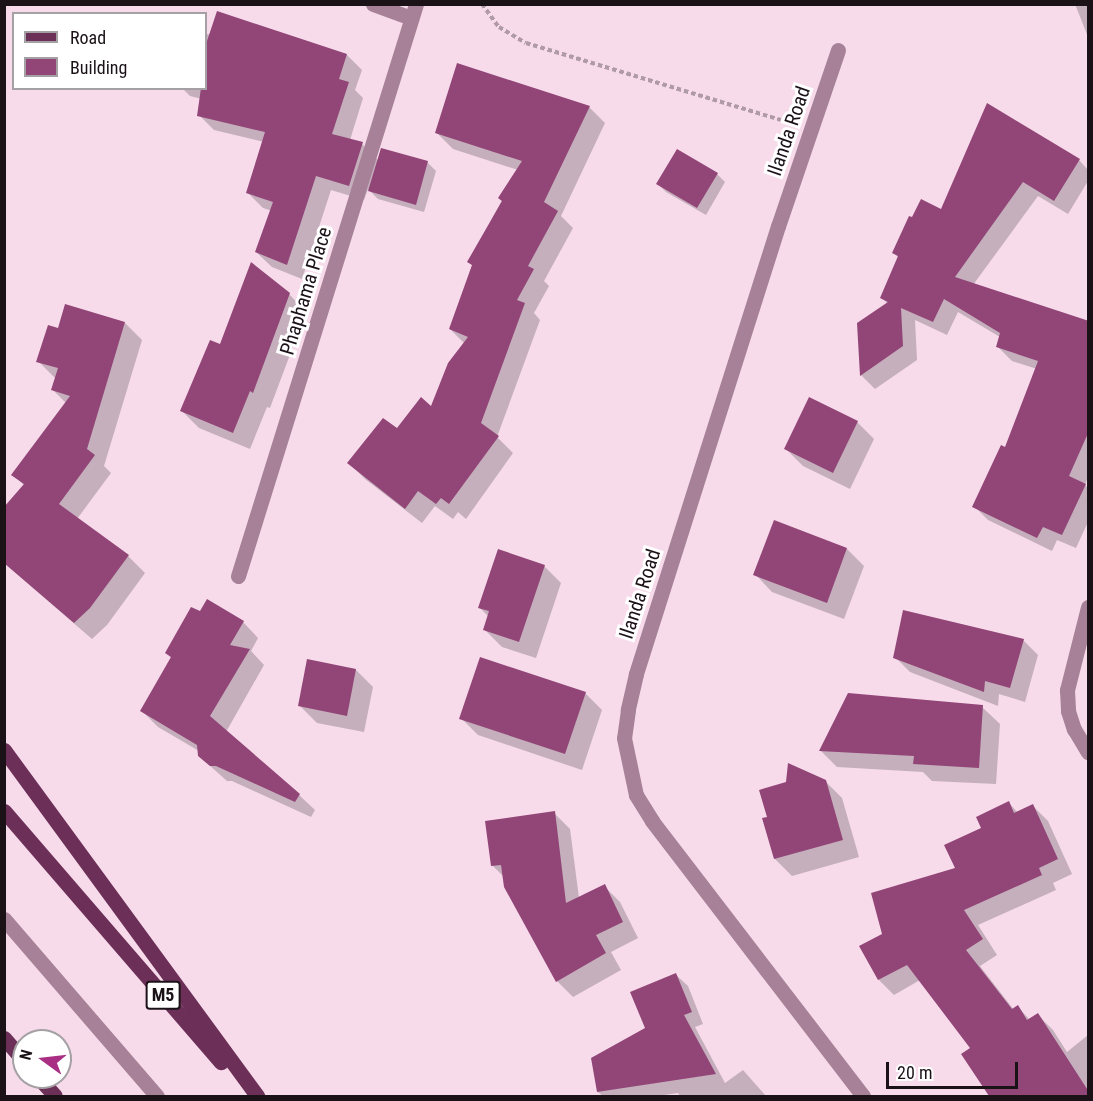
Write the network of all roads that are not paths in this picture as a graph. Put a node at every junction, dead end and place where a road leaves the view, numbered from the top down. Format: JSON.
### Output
{"nodes":[{"id":1,"x":373,"y":4,"type":"edge"},
{"id":2,"x":414,"y":11,"type":"edge"},
{"id":3,"x":838,"y":50,"type":"dead end"},
{"id":4,"x":238,"y":576,"type":"dead end"},
{"id":5,"x":1089,"y":608,"type":"edge"},
{"id":6,"x":4,"y":750,"type":"edge"},
{"id":7,"x":1089,"y":752,"type":"edge"},
{"id":8,"x":4,"y":811,"type":"edge"},
{"id":9,"x":4,"y":920,"type":"edge"},
{"id":10,"x":157,"y":1096,"type":"edge"},
{"id":11,"x":250,"y":1096,"type":"edge"},
{"id":12,"x":257,"y":1096,"type":"edge"},
{"id":13,"x":863,"y":1096,"type":"edge"}],
"edges":[{"from":1,"to":2,"type":"street","name":"Phaphama Place"},
{"from":2,"to":4,"type":"street","name":"Phaphama Place"},
{"from":3,"to":13,"type":"street","name":"Ilanda Road"},
{"from":5,"to":7,"type":"street"},
{"from":6,"to":12,"type":"main road"},
{"from":8,"to":11,"type":"main road","number":"M5"},
{"from":9,"to":10,"type":"street"}]}
